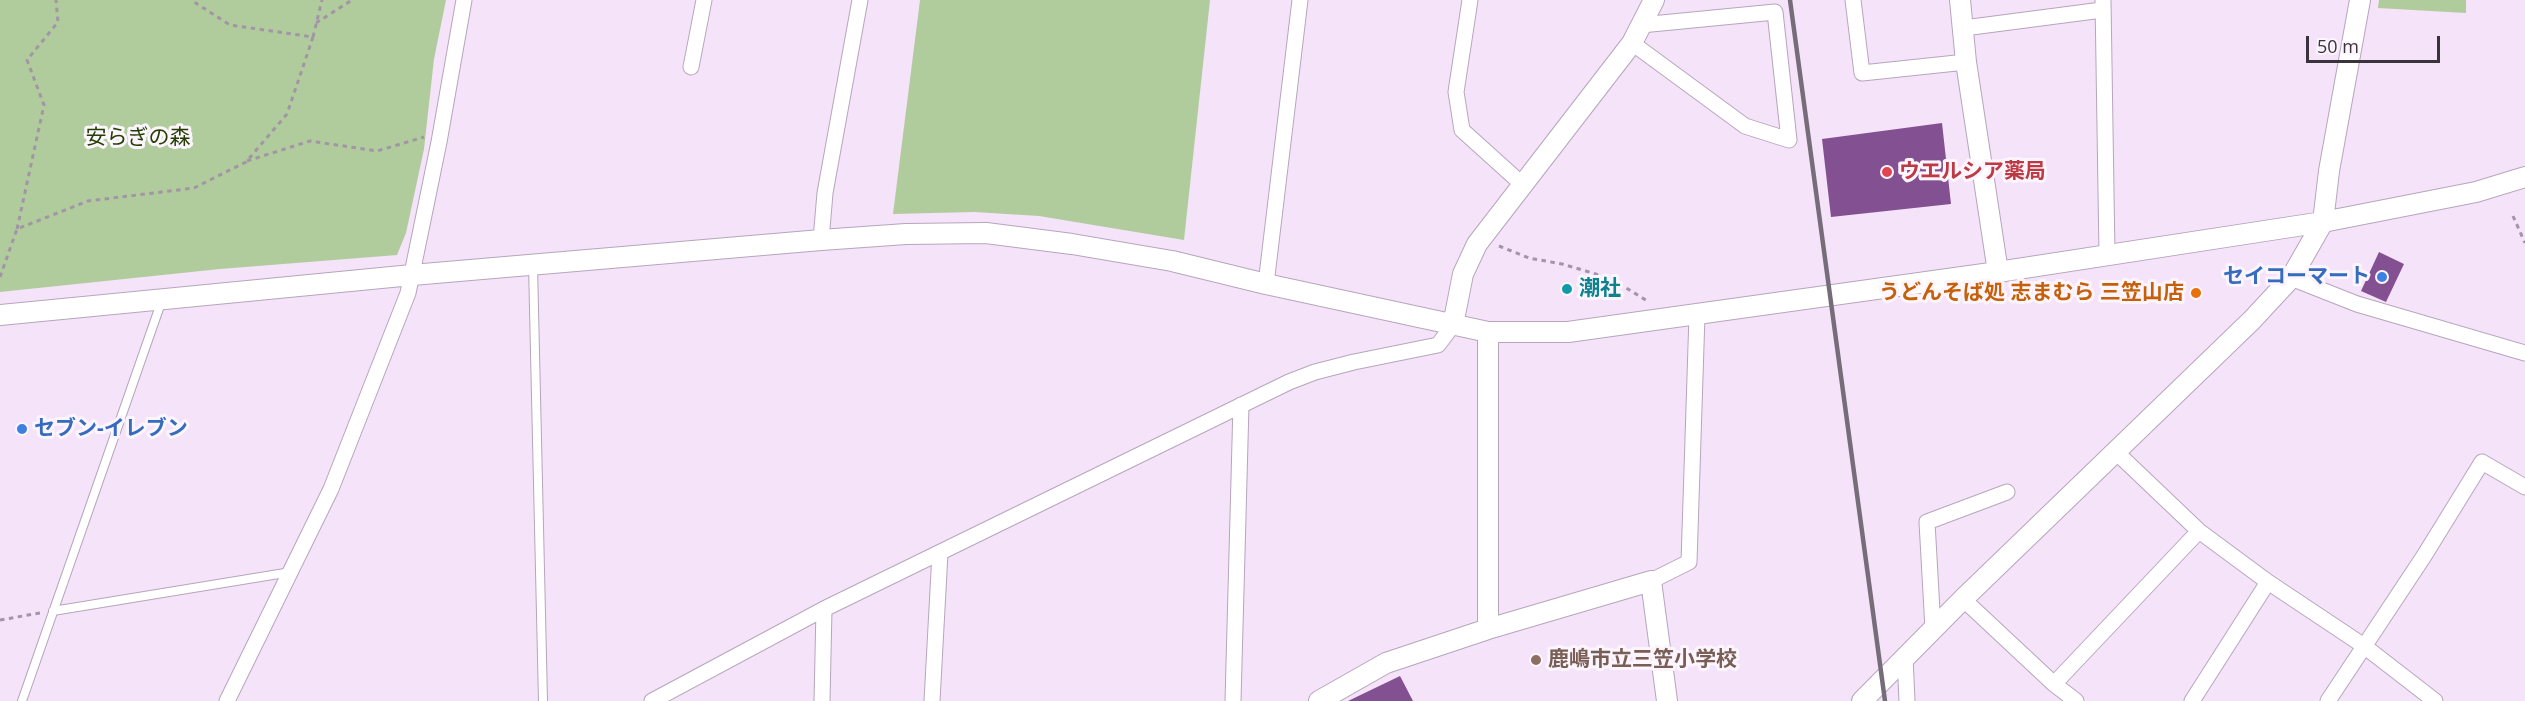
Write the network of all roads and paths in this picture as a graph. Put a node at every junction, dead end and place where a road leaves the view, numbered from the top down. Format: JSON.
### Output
{"nodes":[{"id":1,"x":56,"y":0,"type":"edge"},
{"id":2,"x":191,"y":0,"type":"edge"},
{"id":3,"x":322,"y":0,"type":"edge"},
{"id":4,"x":352,"y":0,"type":"edge"},
{"id":5,"x":465,"y":0,"type":"edge"},
{"id":6,"x":704,"y":0,"type":"edge"},
{"id":7,"x":860,"y":0,"type":"edge"},
{"id":8,"x":1300,"y":0,"type":"edge"},
{"id":9,"x":1470,"y":0,"type":"edge"},
{"id":10,"x":1654,"y":0,"type":"edge"},
{"id":11,"x":1853,"y":0,"type":"edge"},
{"id":12,"x":1960,"y":0,"type":"edge"},
{"id":13,"x":2360,"y":0,"type":"edge"},
{"id":14,"x":2102,"y":5,"type":"edge"},
{"id":15,"x":316,"y":23,"type":"junction"},
{"id":16,"x":1641,"y":25,"type":"junction"},
{"id":17,"x":1964,"y":28,"type":"junction"},
{"id":18,"x":313,"y":38,"type":"junction"},
{"id":19,"x":1632,"y":43,"type":"junction"},
{"id":20,"x":1966,"y":62,"type":"junction"},
{"id":21,"x":691,"y":67,"type":"dead end"},
{"id":22,"x":439,"y":142,"type":"junction"},
{"id":23,"x":246,"y":162,"type":"junction"},
{"id":24,"x":2525,"y":177,"type":"edge"},
{"id":25,"x":1524,"y":186,"type":"junction"},
{"id":26,"x":2513,"y":216,"type":"dead end"},
{"id":27,"x":2324,"y":222,"type":"junction"},
{"id":28,"x":17,"y":229,"type":"junction"},
{"id":29,"x":1481,"y":239,"type":"junction"},
{"id":30,"x":821,"y":240,"type":"junction"},
{"id":31,"x":2525,"y":243,"type":"edge"},
{"id":32,"x":2107,"y":255,"type":"junction"},
{"id":33,"x":533,"y":265,"type":"junction"},
{"id":34,"x":1998,"y":272,"type":"junction"},
{"id":35,"x":412,"y":275,"type":"junction"},
{"id":36,"x":0,"y":277,"type":"edge"},
{"id":37,"x":2291,"y":278,"type":"junction"},
{"id":38,"x":1266,"y":284,"type":"junction"},
{"id":39,"x":162,"y":299,"type":"junction"},
{"id":40,"x":1655,"y":306,"type":"dead end"},
{"id":41,"x":0,"y":315,"type":"edge"},
{"id":42,"x":1697,"y":315,"type":"junction"},
{"id":43,"x":1453,"y":325,"type":"junction"},
{"id":44,"x":1488,"y":332,"type":"junction"},
{"id":45,"x":2525,"y":352,"type":"edge"},
{"id":46,"x":1241,"y":405,"type":"junction"},
{"id":47,"x":2115,"y":451,"type":"junction"},
{"id":48,"x":2525,"y":487,"type":"edge"},
{"id":49,"x":2007,"y":492,"type":"dead end"},
{"id":50,"x":2199,"y":531,"type":"junction"},
{"id":51,"x":940,"y":553,"type":"junction"},
{"id":52,"x":292,"y":572,"type":"junction"},
{"id":53,"x":1651,"y":581,"type":"junction"},
{"id":54,"x":2268,"y":582,"type":"junction"},
{"id":55,"x":1963,"y":599,"type":"junction"},
{"id":56,"x":825,"y":609,"type":"junction"},
{"id":57,"x":53,"y":611,"type":"junction"},
{"id":58,"x":0,"y":620,"type":"edge"},
{"id":59,"x":1488,"y":629,"type":"junction"},
{"id":60,"x":1933,"y":629,"type":"junction"},
{"id":61,"x":2364,"y":646,"type":"junction"},
{"id":62,"x":1905,"y":657,"type":"junction"},
{"id":63,"x":2054,"y":684,"type":"junction"},
{"id":64,"x":22,"y":701,"type":"edge"},
{"id":65,"x":227,"y":701,"type":"edge"},
{"id":66,"x":543,"y":701,"type":"edge"},
{"id":67,"x":652,"y":701,"type":"edge"},
{"id":68,"x":822,"y":701,"type":"edge"},
{"id":69,"x":932,"y":701,"type":"edge"},
{"id":70,"x":1233,"y":701,"type":"edge"},
{"id":71,"x":1318,"y":701,"type":"edge"},
{"id":72,"x":1667,"y":701,"type":"edge"},
{"id":73,"x":1862,"y":701,"type":"edge"},
{"id":74,"x":1907,"y":701,"type":"edge"},
{"id":75,"x":2076,"y":701,"type":"edge"},
{"id":76,"x":2192,"y":701,"type":"edge"},
{"id":77,"x":2328,"y":701,"type":"edge"},
{"id":78,"x":2434,"y":701,"type":"edge"}],
"edges":[{"from":1,"to":28,"type":"path"},
{"from":2,"to":18,"type":"path"},
{"from":3,"to":15,"type":"path"},
{"from":4,"to":15,"type":"path"},
{"from":5,"to":22,"type":"street"},
{"from":6,"to":21,"type":"street"},
{"from":7,"to":30,"type":"street"},
{"from":8,"to":38,"type":"street"},
{"from":9,"to":25,"type":"street"},
{"from":10,"to":16,"type":"street"},
{"from":11,"to":20,"type":"street"},
{"from":12,"to":17,"type":"street"},
{"from":13,"to":27,"type":"street"},
{"from":14,"to":17,"type":"street"},
{"from":14,"to":32,"type":"street"},
{"from":15,"to":18,"type":"path"},
{"from":16,"to":19,"type":"street"},
{"from":16,"to":19,"type":"street"},
{"from":17,"to":20,"type":"street"},
{"from":18,"to":23,"type":"path"},
{"from":19,"to":25,"type":"street"},
{"from":20,"to":34,"type":"street"},
{"from":22,"to":23,"type":"path"},
{"from":22,"to":35,"type":"street"},
{"from":23,"to":28,"type":"path"},
{"from":24,"to":27,"type":"street"},
{"from":25,"to":29,"type":"street"},
{"from":26,"to":31,"type":"path"},
{"from":27,"to":32,"type":"street"},
{"from":27,"to":37,"type":"street"},
{"from":28,"to":36,"type":"path"},
{"from":29,"to":40,"type":"path"},
{"from":29,"to":43,"type":"street"},
{"from":30,"to":33,"type":"street"},
{"from":30,"to":38,"type":"street"},
{"from":32,"to":34,"type":"street"},
{"from":33,"to":35,"type":"street"},
{"from":33,"to":66,"type":"lane"},
{"from":34,"to":42,"type":"street"},
{"from":35,"to":39,"type":"street"},
{"from":35,"to":52,"type":"street"},
{"from":37,"to":45,"type":"street"},
{"from":37,"to":47,"type":"street"},
{"from":38,"to":43,"type":"street"},
{"from":39,"to":41,"type":"street"},
{"from":39,"to":57,"type":"lane"},
{"from":42,"to":44,"type":"street"},
{"from":42,"to":53,"type":"street"},
{"from":43,"to":44,"type":"street"},
{"from":43,"to":46,"type":"street"},
{"from":44,"to":59,"type":"street"},
{"from":46,"to":51,"type":"street"},
{"from":46,"to":70,"type":"street"},
{"from":47,"to":50,"type":"street"},
{"from":47,"to":55,"type":"street"},
{"from":48,"to":61,"type":"street"},
{"from":49,"to":60,"type":"street"},
{"from":50,"to":54,"type":"street"},
{"from":50,"to":63,"type":"street"},
{"from":51,"to":56,"type":"street"},
{"from":51,"to":69,"type":"street"},
{"from":52,"to":57,"type":"lane"},
{"from":52,"to":65,"type":"street"},
{"from":53,"to":59,"type":"street"},
{"from":53,"to":72,"type":"street"},
{"from":54,"to":61,"type":"street"},
{"from":54,"to":76,"type":"street"},
{"from":55,"to":60,"type":"street"},
{"from":55,"to":63,"type":"street"},
{"from":56,"to":67,"type":"street"},
{"from":56,"to":68,"type":"street"},
{"from":57,"to":58,"type":"path"},
{"from":57,"to":64,"type":"lane"},
{"from":59,"to":71,"type":"street"},
{"from":60,"to":62,"type":"street"},
{"from":61,"to":77,"type":"street"},
{"from":61,"to":78,"type":"street"},
{"from":62,"to":73,"type":"street"},
{"from":62,"to":74,"type":"street"},
{"from":63,"to":75,"type":"street"}]}
